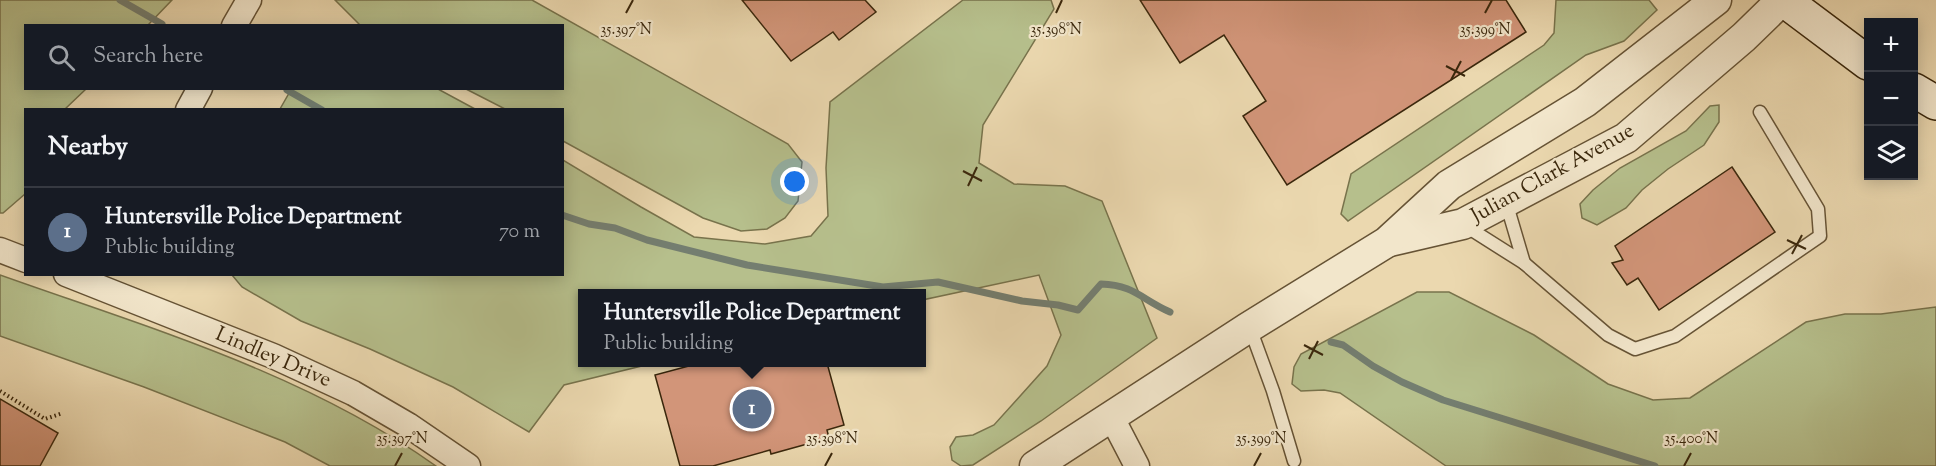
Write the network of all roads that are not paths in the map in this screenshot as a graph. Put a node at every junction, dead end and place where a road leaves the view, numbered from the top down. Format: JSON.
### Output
{"nodes":[{"id":1,"x":249,"y":0,"type":"edge"},
{"id":2,"x":1716,"y":0,"type":"edge"},
{"id":3,"x":1783,"y":0,"type":"edge"},
{"id":4,"x":235,"y":24,"type":"edge"},
{"id":5,"x":1864,"y":59,"type":"edge"},
{"id":6,"x":199,"y":90,"type":"edge"},
{"id":7,"x":1918,"y":92,"type":"edge"},
{"id":8,"x":1936,"y":103,"type":"edge"},
{"id":9,"x":189,"y":108,"type":"edge"},
{"id":10,"x":1760,"y":112,"type":"dead end"},
{"id":11,"x":1506,"y":202,"type":"junction"},
{"id":12,"x":1463,"y":224,"type":"junction"},
{"id":13,"x":1387,"y":242,"type":"junction"},
{"id":14,"x":0,"y":250,"type":"edge"},
{"id":15,"x":24,"y":259,"type":"edge"},
{"id":16,"x":1524,"y":262,"type":"junction"},
{"id":17,"x":78,"y":276,"type":"edge"},
{"id":18,"x":95,"y":279,"type":"edge"},
{"id":19,"x":1250,"y":326,"type":"junction"},
{"id":20,"x":1111,"y":416,"type":"junction"},
{"id":21,"x":1294,"y":460,"type":"dead end"},
{"id":22,"x":468,"y":466,"type":"edge"},
{"id":23,"x":1035,"y":466,"type":"edge"},
{"id":24,"x":1137,"y":466,"type":"edge"}],
"edges":[{"from":1,"to":4,"type":"street"},
{"from":2,"to":13,"type":"street","name":"Julian Clark Avenue"},
{"from":3,"to":5,"type":"main road"},
{"from":3,"to":11,"type":"street","name":"Julian Clark Avenue"},
{"from":6,"to":9,"type":"street"},
{"from":7,"to":8,"type":"main road"},
{"from":10,"to":16,"type":"lane"},
{"from":11,"to":12,"type":"street","name":"Julian Clark Avenue"},
{"from":11,"to":16,"type":"lane"},
{"from":12,"to":13,"type":"street","name":"Julian Clark Avenue"},
{"from":12,"to":16,"type":"lane"},
{"from":13,"to":19,"type":"street","name":"Julian Clark Avenue"},
{"from":14,"to":15,"type":"street"},
{"from":17,"to":18,"type":"street","name":"Lindley Drive"},
{"from":18,"to":22,"type":"street","name":"Lindley Drive"},
{"from":19,"to":20,"type":"street","name":"Julian Clark Avenue"},
{"from":19,"to":21,"type":"lane"},
{"from":20,"to":23,"type":"street","name":"Julian Clark Avenue"},
{"from":20,"to":24,"type":"street"}]}
